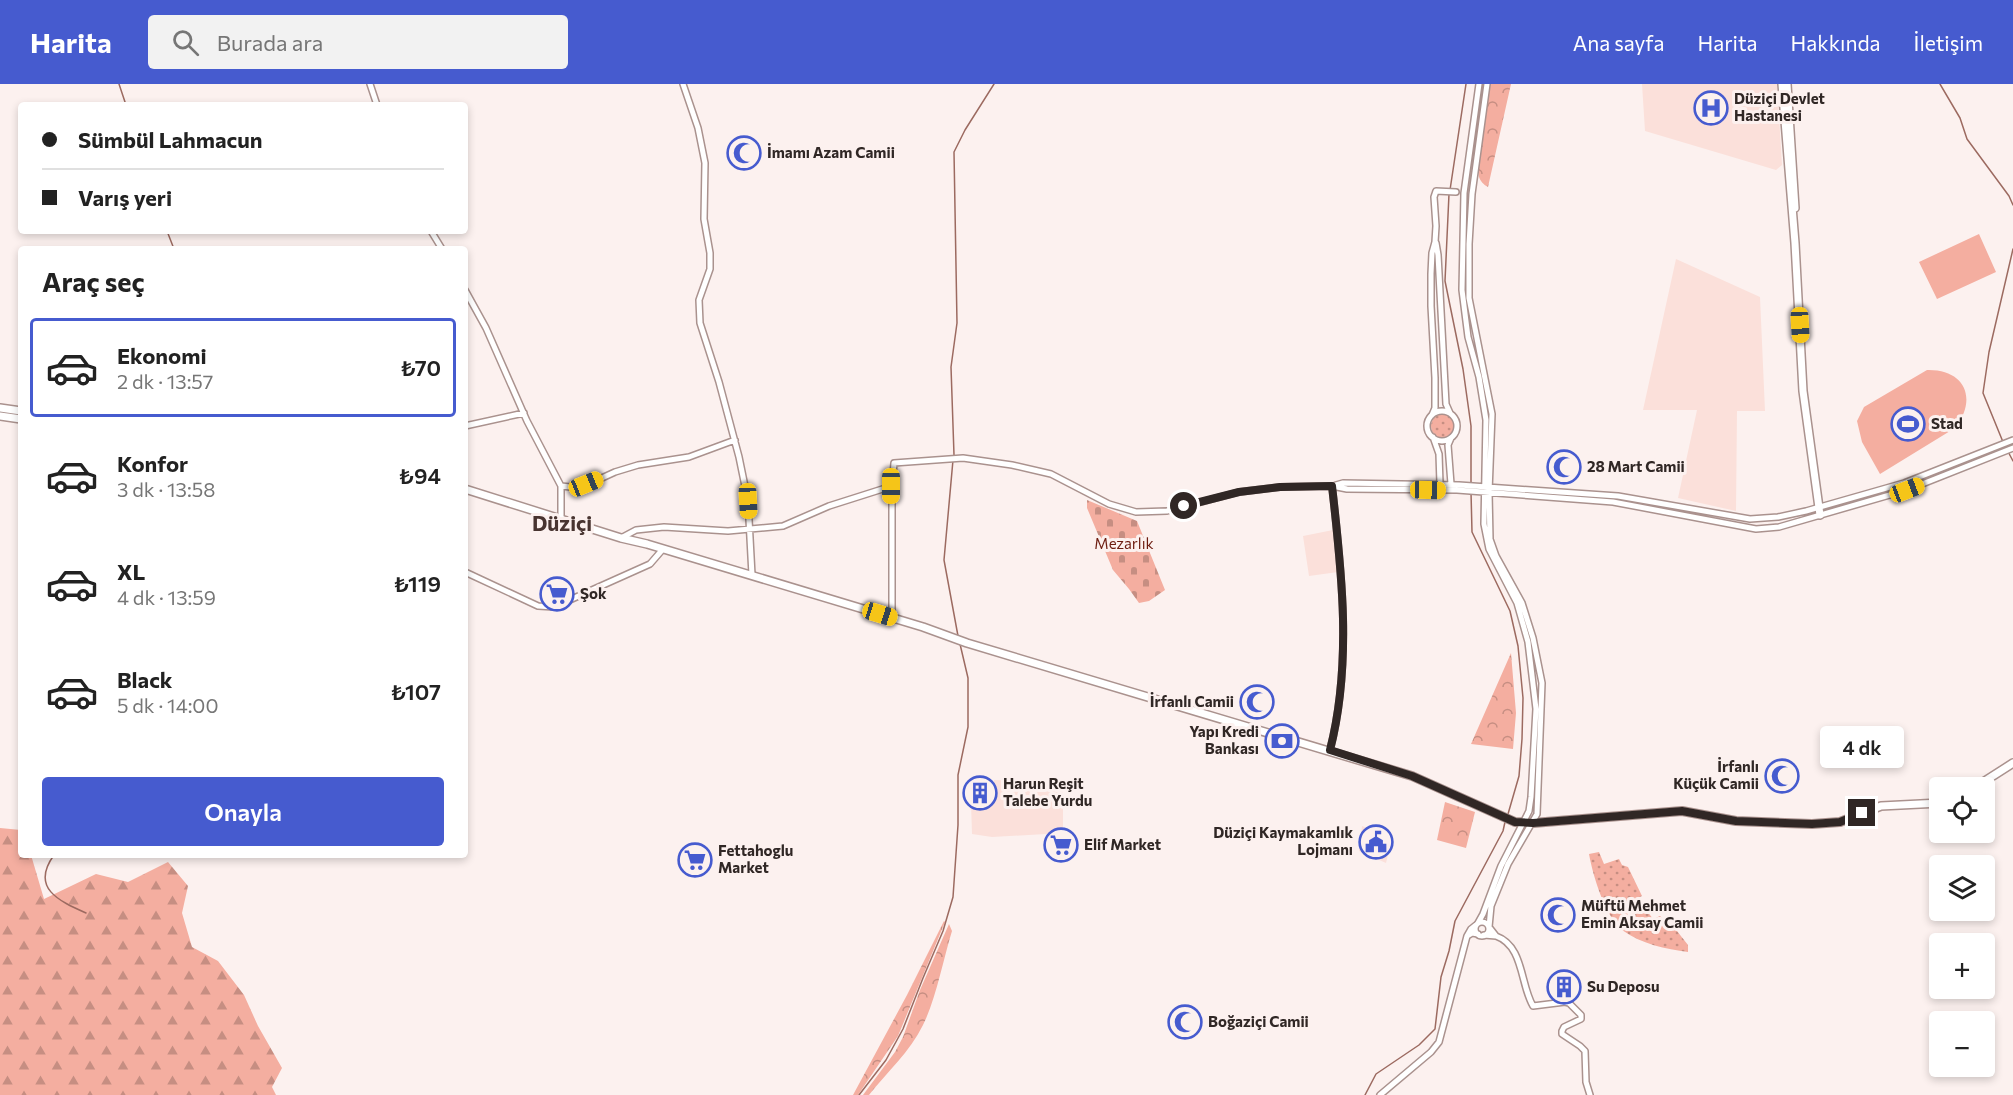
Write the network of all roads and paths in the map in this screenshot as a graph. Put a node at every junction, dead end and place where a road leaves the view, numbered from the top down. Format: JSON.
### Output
{"nodes":[{"id":1,"x":370,"y":84,"type":"edge"},
{"id":2,"x":683,"y":84,"type":"edge"},
{"id":3,"x":1479,"y":84,"type":"edge"},
{"id":4,"x":1487,"y":84,"type":"edge"},
{"id":5,"x":1782,"y":84,"type":"edge"},
{"id":6,"x":1787,"y":84,"type":"edge"},
{"id":7,"x":376,"y":102,"type":"edge"},
{"id":8,"x":1456,"y":192,"type":"dead end"},
{"id":9,"x":1435,"y":242,"type":"junction"},
{"id":10,"x":1795,"y":243,"type":"junction"},
{"id":11,"x":468,"y":295,"type":"edge"},
{"id":12,"x":0,"y":408,"type":"edge"},
{"id":13,"x":18,"y":411,"type":"edge"},
{"id":14,"x":524,"y":413,"type":"junction"},
{"id":15,"x":1450,"y":413,"type":"junction"},
{"id":16,"x":1432,"y":415,"type":"junction"},
{"id":17,"x":0,"y":416,"type":"edge"},
{"id":18,"x":18,"y":418,"type":"edge"},
{"id":19,"x":468,"y":425,"type":"edge"},
{"id":20,"x":1433,"y":437,"type":"junction"},
{"id":21,"x":1451,"y":438,"type":"junction"},
{"id":22,"x":735,"y":440,"type":"junction"},
{"id":23,"x":2010,"y":441,"type":"edge"},
{"id":24,"x":2012,"y":448,"type":"edge"},
{"id":25,"x":1440,"y":484,"type":"junction"},
{"id":26,"x":1451,"y":484,"type":"junction"},
{"id":27,"x":561,"y":486,"type":"junction"},
{"id":28,"x":891,"y":486,"type":"junction"},
{"id":29,"x":1332,"y":486,"type":"junction"},
{"id":30,"x":1458,"y":487,"type":"junction"},
{"id":31,"x":468,"y":490,"type":"edge"},
{"id":32,"x":1487,"y":490,"type":"junction"},
{"id":33,"x":1819,"y":511,"type":"junction"},
{"id":34,"x":561,"y":519,"type":"junction"},
{"id":35,"x":749,"y":530,"type":"junction"},
{"id":36,"x":621,"y":538,"type":"junction"},
{"id":37,"x":663,"y":549,"type":"junction"},
{"id":38,"x":468,"y":573,"type":"edge"},
{"id":39,"x":752,"y":575,"type":"junction"},
{"id":40,"x":892,"y":618,"type":"junction"},
{"id":41,"x":1330,"y":750,"type":"junction"},
{"id":42,"x":2013,"y":763,"type":"edge"},
{"id":43,"x":1991,"y":777,"type":"edge"},
{"id":44,"x":1929,"y":804,"type":"edge"},
{"id":45,"x":1524,"y":822,"type":"junction"},
{"id":46,"x":1533,"y":823,"type":"junction"},
{"id":47,"x":1477,"y":924,"type":"junction"},
{"id":48,"x":1489,"y":927,"type":"junction"},
{"id":49,"x":1481,"y":934,"type":"junction"},
{"id":50,"x":1467,"y":936,"type":"junction"},
{"id":51,"x":1496,"y":936,"type":"junction"},
{"id":52,"x":1380,"y":1095,"type":"edge"},
{"id":53,"x":1590,"y":1095,"type":"edge"}],
"edges":[{"from":1,"to":7,"type":"street"},
{"from":2,"to":22,"type":"street"},
{"from":3,"to":32,"type":"street"},
{"from":4,"to":32,"type":"street"},
{"from":5,"to":10,"type":"main road"},
{"from":6,"to":10,"type":"main road"},
{"from":8,"to":9,"type":"street"},
{"from":9,"to":15,"type":"street"},
{"from":9,"to":16,"type":"street"},
{"from":10,"to":33,"type":"main road"},
{"from":11,"to":14,"type":"street"},
{"from":12,"to":13,"type":"main road"},
{"from":14,"to":19,"type":"street"},
{"from":14,"to":27,"type":"street"},
{"from":15,"to":16,"type":"street"},
{"from":15,"to":21,"type":"street"},
{"from":16,"to":20,"type":"street"},
{"from":17,"to":18,"type":"main road"},
{"from":20,"to":21,"type":"street"},
{"from":20,"to":25,"type":"street"},
{"from":21,"to":26,"type":"street"},
{"from":22,"to":27,"type":"street"},
{"from":22,"to":35,"type":"street"},
{"from":23,"to":33,"type":"street"},
{"from":24,"to":33,"type":"street"},
{"from":25,"to":26,"type":"street"},
{"from":25,"to":29,"type":"street"},
{"from":26,"to":30,"type":"street"},
{"from":27,"to":34,"type":"street"},
{"from":28,"to":29,"type":"street"},
{"from":28,"to":35,"type":"street"},
{"from":28,"to":40,"type":"street"},
{"from":29,"to":30,"type":"street"},
{"from":29,"to":41,"type":"street"},
{"from":30,"to":32,"type":"street"},
{"from":31,"to":34,"type":"main road"},
{"from":32,"to":33,"type":"street"},
{"from":32,"to":33,"type":"street"},
{"from":32,"to":45,"type":"street"},
{"from":32,"to":46,"type":"street"},
{"from":34,"to":36,"type":"main road"},
{"from":35,"to":36,"type":"street"},
{"from":35,"to":39,"type":"street"},
{"from":36,"to":37,"type":"main road"},
{"from":37,"to":38,"type":"street"},
{"from":37,"to":39,"type":"main road"},
{"from":39,"to":40,"type":"main road"},
{"from":40,"to":41,"type":"main road"},
{"from":41,"to":45,"type":"main road"},
{"from":42,"to":43,"type":"main road"},
{"from":44,"to":46,"type":"main road"},
{"from":45,"to":46,"type":"main road"},
{"from":45,"to":47,"type":"street"},
{"from":46,"to":48,"type":"street"},
{"from":47,"to":48,"type":"street"},
{"from":47,"to":49,"type":"street"},
{"from":47,"to":50,"type":"street"},
{"from":48,"to":49,"type":"street"},
{"from":48,"to":51,"type":"street"},
{"from":49,"to":50,"type":"street"},
{"from":49,"to":51,"type":"street"},
{"from":50,"to":52,"type":"street"},
{"from":51,"to":53,"type":"street"}]}
